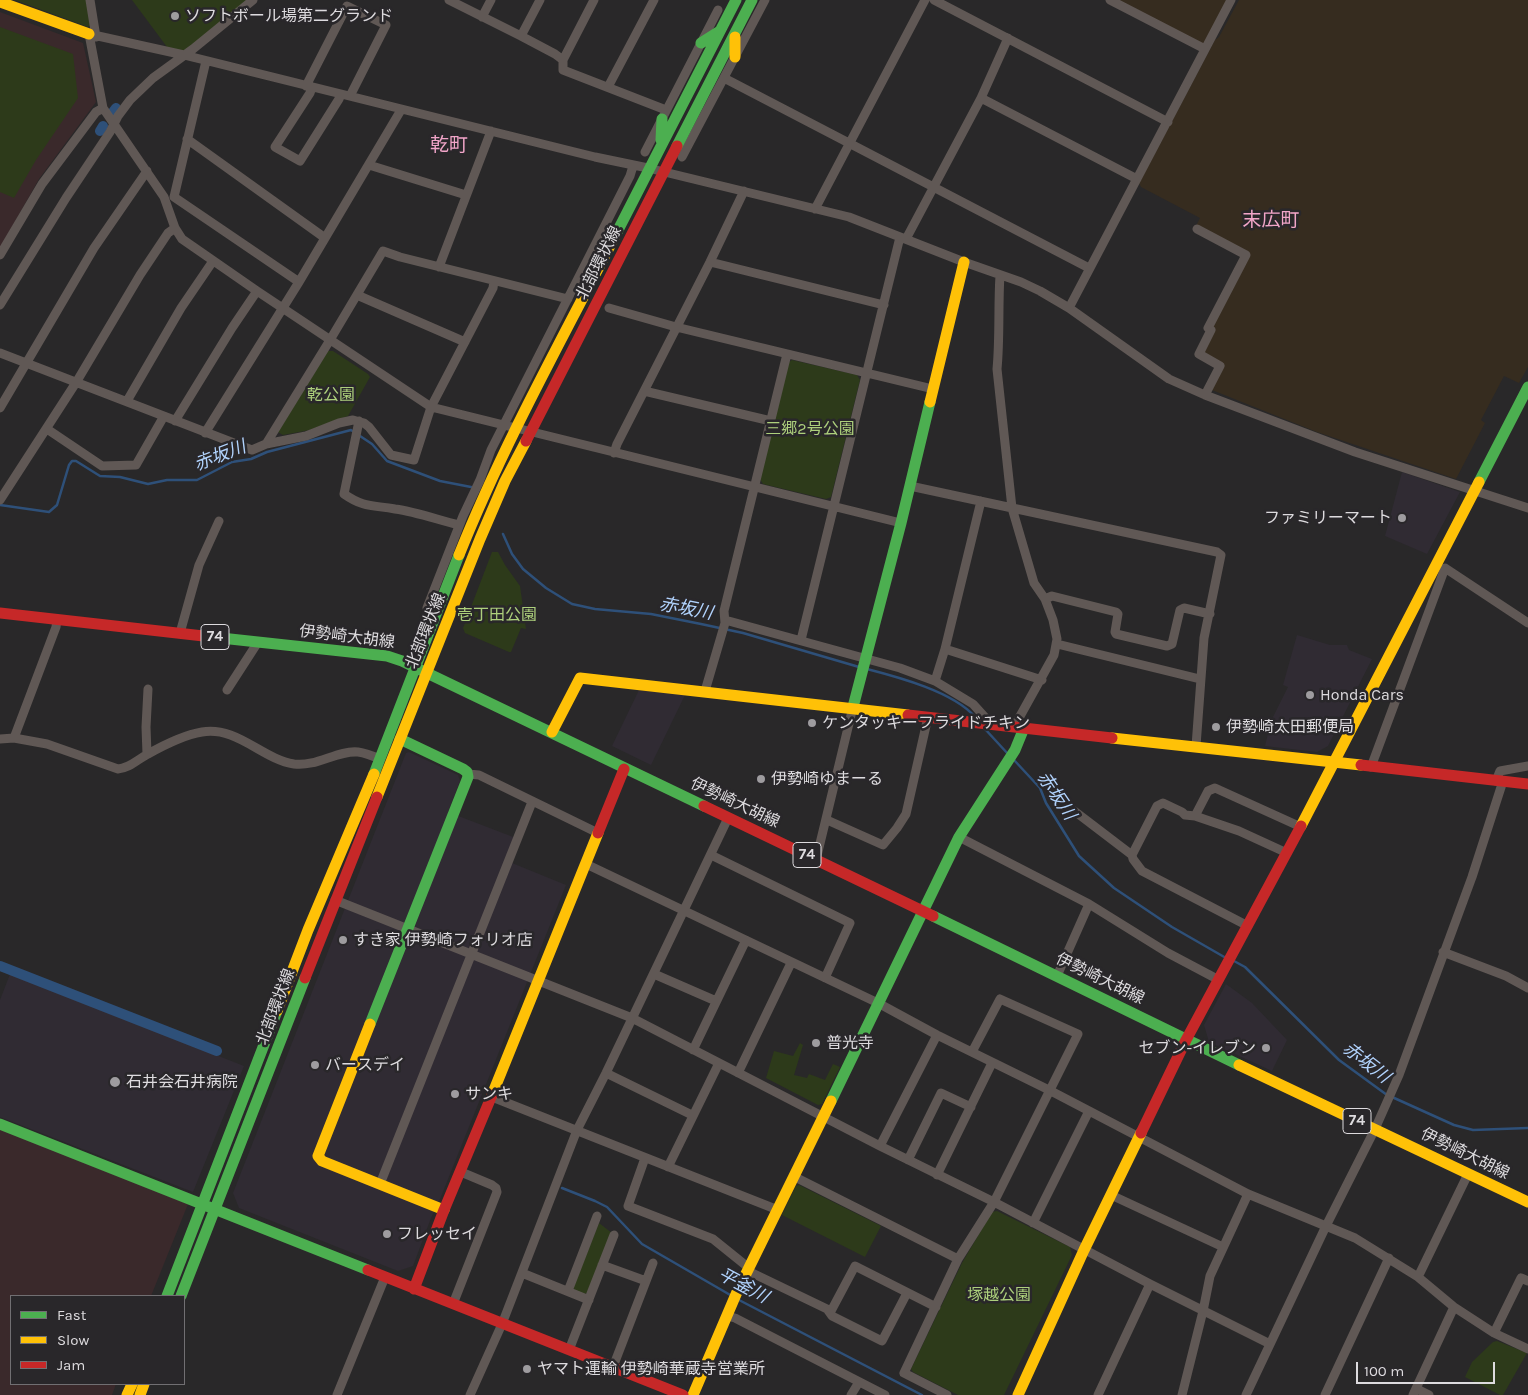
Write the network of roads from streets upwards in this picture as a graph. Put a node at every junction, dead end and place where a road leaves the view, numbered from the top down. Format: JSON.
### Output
{"nodes":[{"id":1,"x":90,"y":0,"type":"edge"},
{"id":2,"x":253,"y":0,"type":"edge"},
{"id":3,"x":449,"y":0,"type":"edge"},
{"id":4,"x":491,"y":0,"type":"edge"},
{"id":5,"x":540,"y":0,"type":"edge"},
{"id":6,"x":594,"y":0,"type":"edge"},
{"id":7,"x":654,"y":0,"type":"edge"},
{"id":8,"x":765,"y":0,"type":"edge"},
{"id":9,"x":924,"y":0,"type":"edge"},
{"id":10,"x":934,"y":0,"type":"edge"},
{"id":11,"x":1110,"y":0,"type":"edge"},
{"id":12,"x":1231,"y":0,"type":"edge"},
{"id":13,"x":742,"y":1,"type":"edge"},
{"id":14,"x":0,"y":2,"type":"edge"},
{"id":15,"x":718,"y":10,"type":"dead end"},
{"id":16,"x":482,"y":17,"type":"junction"},
{"id":17,"x":720,"y":31,"type":"junction"},
{"id":18,"x":735,"y":34,"type":"junction"},
{"id":19,"x":92,"y":35,"type":"junction"},
{"id":20,"x":521,"y":36,"type":"junction"},
{"id":21,"x":1008,"y":38,"type":"junction"},
{"id":22,"x":701,"y":43,"type":"junction"},
{"id":23,"x":1204,"y":49,"type":"junction"},
{"id":24,"x":184,"y":55,"type":"junction"},
{"id":25,"x":735,"y":57,"type":"junction"},
{"id":26,"x":563,"y":60,"type":"junction"},
{"id":27,"x":206,"y":61,"type":"junction"},
{"id":28,"x":724,"y":78,"type":"junction"},
{"id":29,"x":309,"y":86,"type":"junction"},
{"id":30,"x":608,"y":87,"type":"junction"},
{"id":31,"x":718,"y":90,"type":"junction"},
{"id":32,"x":341,"y":94,"type":"junction"},
{"id":33,"x":350,"y":96,"type":"junction"},
{"id":34,"x":981,"y":98,"type":"junction"},
{"id":35,"x":701,"y":99,"type":"junction"},
{"id":36,"x":103,"y":108,"type":"junction"},
{"id":37,"x":401,"y":110,"type":"junction"},
{"id":38,"x":664,"y":115,"type":"junction"},
{"id":39,"x":1168,"y":122,"type":"junction"},
{"id":40,"x":113,"y":124,"type":"junction"},
{"id":41,"x":491,"y":131,"type":"junction"},
{"id":42,"x":187,"y":139,"type":"junction"},
{"id":43,"x":661,"y":144,"type":"junction"},
{"id":44,"x":850,"y":144,"type":"junction"},
{"id":45,"x":645,"y":152,"type":"dead end"},
{"id":46,"x":682,"y":157,"type":"dead end"},
{"id":47,"x":368,"y":165,"type":"junction"},
{"id":48,"x":633,"y":166,"type":"junction"},
{"id":49,"x":648,"y":168,"type":"junction"},
{"id":50,"x":147,"y":172,"type":"junction"},
{"id":51,"x":663,"y":172,"type":"junction"},
{"id":52,"x":1137,"y":179,"type":"junction"},
{"id":53,"x":934,"y":188,"type":"junction"},
{"id":54,"x":744,"y":192,"type":"junction"},
{"id":55,"x":466,"y":195,"type":"junction"},
{"id":56,"x":815,"y":209,"type":"junction"},
{"id":57,"x":176,"y":228,"type":"junction"},
{"id":58,"x":1197,"y":229,"type":"dead end"},
{"id":59,"x":326,"y":238,"type":"junction"},
{"id":60,"x":903,"y":238,"type":"junction"},
{"id":61,"x":0,"y":256,"type":"edge"},
{"id":62,"x":213,"y":261,"type":"junction"},
{"id":63,"x":710,"y":262,"type":"junction"},
{"id":64,"x":964,"y":262,"type":"junction"},
{"id":65,"x":439,"y":267,"type":"junction"},
{"id":66,"x":1089,"y":268,"type":"junction"},
{"id":67,"x":1000,"y":275,"type":"junction"},
{"id":68,"x":494,"y":281,"type":"junction"},
{"id":69,"x":299,"y":282,"type":"junction"},
{"id":70,"x":257,"y":291,"type":"junction"},
{"id":71,"x":357,"y":295,"type":"junction"},
{"id":72,"x":568,"y":299,"type":"junction"},
{"id":73,"x":0,"y":305,"type":"edge"},
{"id":74,"x":884,"y":305,"type":"junction"},
{"id":75,"x":282,"y":308,"type":"junction"},
{"id":76,"x":609,"y":308,"type":"dead end"},
{"id":77,"x":1068,"y":308,"type":"junction"},
{"id":78,"x":676,"y":327,"type":"junction"},
{"id":79,"x":330,"y":340,"type":"junction"},
{"id":80,"x":465,"y":342,"type":"junction"},
{"id":81,"x":0,"y":353,"type":"edge"},
{"id":82,"x":787,"y":354,"type":"junction"},
{"id":83,"x":26,"y":362,"type":"junction"},
{"id":84,"x":866,"y":373,"type":"junction"},
{"id":85,"x":77,"y":381,"type":"junction"},
{"id":86,"x":1528,"y":387,"type":"edge"},
{"id":87,"x":933,"y":389,"type":"junction"},
{"id":88,"x":644,"y":391,"type":"junction"},
{"id":89,"x":1205,"y":394,"type":"junction"},
{"id":90,"x":127,"y":401,"type":"junction"},
{"id":91,"x":431,"y":407,"type":"junction"},
{"id":92,"x":0,"y":408,"type":"edge"},
{"id":93,"x":164,"y":416,"type":"junction"},
{"id":94,"x":175,"y":421,"type":"junction"},
{"id":95,"x":359,"y":421,"type":"junction"},
{"id":96,"x":770,"y":422,"type":"junction"},
{"id":97,"x":504,"y":426,"type":"junction"},
{"id":98,"x":516,"y":428,"type":"junction"},
{"id":99,"x":46,"y":429,"type":"junction"},
{"id":100,"x":530,"y":431,"type":"junction"},
{"id":101,"x":205,"y":433,"type":"junction"},
{"id":102,"x":266,"y":444,"type":"junction"},
{"id":103,"x":614,"y":453,"type":"junction"},
{"id":104,"x":910,"y":486,"type":"junction"},
{"id":105,"x":753,"y":488,"type":"junction"},
{"id":106,"x":1474,"y":490,"type":"junction"},
{"id":107,"x":1,"y":498,"type":"edge"},
{"id":108,"x":981,"y":501,"type":"junction"},
{"id":109,"x":834,"y":508,"type":"junction"},
{"id":110,"x":1012,"y":508,"type":"junction"},
{"id":111,"x":1528,"y":508,"type":"edge"},
{"id":112,"x":219,"y":521,"type":"dead end"},
{"id":113,"x":901,"y":523,"type":"junction"},
{"id":114,"x":459,"y":525,"type":"junction"},
{"id":115,"x":1045,"y":599,"type":"junction"},
{"id":116,"x":0,"y":613,"type":"edge"},
{"id":117,"x":1210,"y":614,"type":"junction"},
{"id":118,"x":57,"y":620,"type":"junction"},
{"id":119,"x":725,"y":620,"type":"junction"},
{"id":120,"x":1528,"y":623,"type":"edge"},
{"id":121,"x":431,"y":624,"type":"junction"},
{"id":122,"x":180,"y":634,"type":"junction"},
{"id":123,"x":801,"y":640,"type":"junction"},
{"id":124,"x":258,"y":642,"type":"junction"},
{"id":125,"x":1057,"y":644,"type":"junction"},
{"id":126,"x":945,"y":649,"type":"junction"},
{"id":127,"x":865,"y":661,"type":"junction"},
{"id":128,"x":415,"y":667,"type":"junction"},
{"id":129,"x":426,"y":673,"type":"junction"},
{"id":130,"x":1200,"y":679,"type":"junction"},
{"id":131,"x":1042,"y":680,"type":"junction"},
{"id":132,"x":935,"y":681,"type":"junction"},
{"id":133,"x":148,"y":689,"type":"dead end"},
{"id":134,"x":227,"y":690,"type":"dead end"},
{"id":135,"x":705,"y":691,"type":"junction"},
{"id":136,"x":853,"y":708,"type":"junction"},
{"id":137,"x":928,"y":717,"type":"junction"},
{"id":138,"x":992,"y":724,"type":"junction"},
{"id":139,"x":1020,"y":728,"type":"junction"},
{"id":140,"x":552,"y":732,"type":"junction"},
{"id":141,"x":14,"y":738,"type":"junction"},
{"id":142,"x":0,"y":739,"type":"edge"},
{"id":143,"x":400,"y":739,"type":"junction"},
{"id":144,"x":1196,"y":746,"type":"junction"},
{"id":145,"x":147,"y":754,"type":"junction"},
{"id":146,"x":380,"y":759,"type":"junction"},
{"id":147,"x":1335,"y":762,"type":"junction"},
{"id":148,"x":1528,"y":766,"type":"edge"},
{"id":149,"x":1371,"y":767,"type":"junction"},
{"id":150,"x":624,"y":769,"type":"junction"},
{"id":151,"x":468,"y":774,"type":"junction"},
{"id":152,"x":1499,"y":781,"type":"junction"},
{"id":153,"x":1528,"y":784,"type":"edge"},
{"id":154,"x":532,"y":802,"type":"junction"},
{"id":155,"x":1073,"y":810,"type":"dead end"},
{"id":156,"x":1196,"y":816,"type":"junction"},
{"id":157,"x":728,"y":818,"type":"junction"},
{"id":158,"x":827,"y":820,"type":"junction"},
{"id":159,"x":1301,"y":827,"type":"junction"},
{"id":160,"x":598,"y":833,"type":"junction"},
{"id":161,"x":959,"y":836,"type":"junction"},
{"id":162,"x":1287,"y":853,"type":"junction"},
{"id":163,"x":711,"y":855,"type":"junction"},
{"id":164,"x":1132,"y":855,"type":"junction"},
{"id":165,"x":816,"y":860,"type":"junction"},
{"id":166,"x":586,"y":864,"type":"junction"},
{"id":167,"x":335,"y":900,"type":"junction"},
{"id":168,"x":1089,"y":904,"type":"junction"},
{"id":169,"x":685,"y":910,"type":"junction"},
{"id":170,"x":923,"y":912,"type":"junction"},
{"id":171,"x":1248,"y":926,"type":"junction"},
{"id":172,"x":407,"y":929,"type":"junction"},
{"id":173,"x":746,"y":940,"type":"junction"},
{"id":174,"x":1443,"y":952,"type":"junction"},
{"id":175,"x":471,"y":954,"type":"junction"},
{"id":176,"x":791,"y":963,"type":"junction"},
{"id":177,"x":654,"y":974,"type":"junction"},
{"id":178,"x":1057,"y":976,"type":"junction"},
{"id":179,"x":825,"y":978,"type":"junction"},
{"id":180,"x":1219,"y":980,"type":"junction"},
{"id":181,"x":538,"y":981,"type":"junction"},
{"id":182,"x":1528,"y":988,"type":"edge"},
{"id":183,"x":716,"y":1001,"type":"junction"},
{"id":184,"x":878,"y":1004,"type":"junction"},
{"id":185,"x":632,"y":1018,"type":"junction"},
{"id":186,"x":938,"y":1035,"type":"junction"},
{"id":187,"x":1186,"y":1040,"type":"junction"},
{"id":188,"x":693,"y":1050,"type":"junction"},
{"id":189,"x":972,"y":1052,"type":"junction"},
{"id":190,"x":992,"y":1062,"type":"junction"},
{"id":191,"x":719,"y":1063,"type":"junction"},
{"id":192,"x":606,"y":1073,"type":"junction"},
{"id":193,"x":738,"y":1073,"type":"junction"},
{"id":194,"x":1049,"y":1090,"type":"junction"},
{"id":195,"x":492,"y":1096,"type":"junction"},
{"id":196,"x":970,"y":1107,"type":"junction"},
{"id":197,"x":1088,"y":1111,"type":"junction"},
{"id":198,"x":692,"y":1115,"type":"junction"},
{"id":199,"x":823,"y":1116,"type":"junction"},
{"id":200,"x":0,"y":1124,"type":"edge"},
{"id":201,"x":1375,"y":1129,"type":"junction"},
{"id":202,"x":577,"y":1130,"type":"junction"},
{"id":203,"x":1140,"y":1138,"type":"junction"},
{"id":204,"x":880,"y":1146,"type":"junction"},
{"id":205,"x":645,"y":1158,"type":"junction"},
{"id":206,"x":908,"y":1160,"type":"junction"},
{"id":207,"x":668,"y":1167,"type":"junction"},
{"id":208,"x":461,"y":1172,"type":"junction"},
{"id":209,"x":1468,"y":1174,"type":"junction"},
{"id":210,"x":937,"y":1175,"type":"junction"},
{"id":211,"x":795,"y":1176,"type":"junction"},
{"id":212,"x":380,"y":1184,"type":"junction"},
{"id":213,"x":1111,"y":1194,"type":"junction"},
{"id":214,"x":1248,"y":1194,"type":"junction"},
{"id":215,"x":994,"y":1202,"type":"junction"},
{"id":216,"x":1528,"y":1202,"type":"edge"},
{"id":217,"x":202,"y":1204,"type":"junction"},
{"id":218,"x":216,"y":1209,"type":"junction"},
{"id":219,"x":444,"y":1210,"type":"junction"},
{"id":220,"x":778,"y":1210,"type":"junction"},
{"id":221,"x":596,"y":1216,"type":"dead end"},
{"id":222,"x":1034,"y":1223,"type":"junction"},
{"id":223,"x":1326,"y":1226,"type":"junction"},
{"id":224,"x":614,"y":1235,"type":"dead end"},
{"id":225,"x":1223,"y":1247,"type":"junction"},
{"id":226,"x":1084,"y":1250,"type":"junction"},
{"id":227,"x":1389,"y":1258,"type":"junction"},
{"id":228,"x":958,"y":1259,"type":"junction"},
{"id":229,"x":653,"y":1263,"type":"dead end"},
{"id":230,"x":602,"y":1265,"type":"junction"},
{"id":231,"x":749,"y":1269,"type":"junction"},
{"id":232,"x":522,"y":1273,"type":"junction"},
{"id":233,"x":385,"y":1277,"type":"junction"},
{"id":234,"x":1418,"y":1277,"type":"junction"},
{"id":235,"x":646,"y":1281,"type":"junction"},
{"id":236,"x":1528,"y":1281,"type":"edge"},
{"id":237,"x":1150,"y":1284,"type":"junction"},
{"id":238,"x":414,"y":1289,"type":"junction"},
{"id":239,"x":568,"y":1291,"type":"junction"},
{"id":240,"x":907,"y":1293,"type":"junction"},
{"id":241,"x":167,"y":1295,"type":"edge"},
{"id":242,"x":181,"y":1295,"type":"edge"},
{"id":243,"x":589,"y":1300,"type":"junction"},
{"id":244,"x":452,"y":1304,"type":"junction"},
{"id":245,"x":936,"y":1307,"type":"junction"},
{"id":246,"x":1454,"y":1307,"type":"junction"},
{"id":247,"x":729,"y":1311,"type":"junction"},
{"id":248,"x":830,"y":1312,"type":"junction"},
{"id":249,"x":1203,"y":1312,"type":"junction"},
{"id":250,"x":502,"y":1324,"type":"junction"},
{"id":251,"x":1494,"y":1333,"type":"junction"},
{"id":252,"x":1270,"y":1344,"type":"junction"},
{"id":253,"x":1528,"y":1349,"type":"edge"},
{"id":254,"x":569,"y":1350,"type":"junction"},
{"id":255,"x":613,"y":1368,"type":"junction"},
{"id":256,"x":859,"y":1382,"type":"junction"},
{"id":257,"x":1415,"y":1392,"type":"edge"},
{"id":258,"x":336,"y":1395,"type":"edge"},
{"id":259,"x":470,"y":1395,"type":"edge"},
{"id":260,"x":683,"y":1395,"type":"edge"},
{"id":261,"x":693,"y":1395,"type":"edge"},
{"id":262,"x":851,"y":1395,"type":"edge"},
{"id":263,"x":885,"y":1395,"type":"edge"},
{"id":264,"x":947,"y":1395,"type":"edge"},
{"id":265,"x":1018,"y":1395,"type":"edge"},
{"id":266,"x":1098,"y":1395,"type":"edge"},
{"id":267,"x":1182,"y":1395,"type":"edge"},
{"id":268,"x":1246,"y":1395,"type":"edge"},
{"id":269,"x":1325,"y":1395,"type":"edge"},
{"id":270,"x":1428,"y":1395,"type":"edge"}],
"edges":[{"from":1,"to":19,"type":"street"},
{"from":2,"to":24,"type":"street"},
{"from":3,"to":16,"type":"street"},
{"from":4,"to":16,"type":"street"},
{"from":5,"to":20,"type":"street"},
{"from":6,"to":26,"type":"street"},
{"from":7,"to":30,"type":"street"},
{"from":8,"to":25,"type":"street"},
{"from":9,"to":44,"type":"street"},
{"from":10,"to":21,"type":"street"},
{"from":11,"to":23,"type":"street"},
{"from":12,"to":23,"type":"street"},
{"from":13,"to":17,"type":"street","name":"北部環状線"},
{"from":13,"to":18,"type":"street","name":"北部環状線"},
{"from":14,"to":19,"type":"street"},
{"from":15,"to":22,"type":"street"},
{"from":16,"to":20,"type":"street"},
{"from":17,"to":22,"type":"street"},
{"from":17,"to":43,"type":"street","name":"北部環状線"},
{"from":18,"to":25,"type":"street"},
{"from":18,"to":35,"type":"street","name":"北部環状線"},
{"from":19,"to":24,"type":"street"},
{"from":19,"to":36,"type":"street"},
{"from":20,"to":26,"type":"street"},
{"from":21,"to":34,"type":"street"},
{"from":21,"to":39,"type":"street"},
{"from":22,"to":38,"type":"street"},
{"from":23,"to":39,"type":"street"},
{"from":24,"to":27,"type":"street"},
{"from":24,"to":40,"type":"street"},
{"from":25,"to":28,"type":"street"},
{"from":26,"to":30,"type":"street"},
{"from":27,"to":29,"type":"street"},
{"from":27,"to":42,"type":"street"},
{"from":28,"to":31,"type":"street"},
{"from":28,"to":44,"type":"street"},
{"from":29,"to":32,"type":"street"},
{"from":29,"to":32,"type":"street"},
{"from":29,"to":33,"type":"street"},
{"from":30,"to":38,"type":"street"},
{"from":31,"to":35,"type":"street"},
{"from":31,"to":46,"type":"street"},
{"from":32,"to":33,"type":"street"},
{"from":33,"to":37,"type":"street"},
{"from":34,"to":52,"type":"street"},
{"from":34,"to":53,"type":"street"},
{"from":35,"to":51,"type":"street","name":"北部環状線"},
{"from":36,"to":40,"type":"street"},
{"from":36,"to":61,"type":"street"},
{"from":37,"to":41,"type":"street"},
{"from":37,"to":47,"type":"street"},
{"from":38,"to":43,"type":"street"},
{"from":38,"to":45,"type":"street"},
{"from":39,"to":52,"type":"street"},
{"from":40,"to":50,"type":"street"},
{"from":40,"to":73,"type":"street"},
{"from":41,"to":48,"type":"street"},
{"from":41,"to":55,"type":"street"},
{"from":42,"to":59,"type":"street"},
{"from":42,"to":69,"type":"street"},
{"from":43,"to":49,"type":"street","name":"北部環状線"},
{"from":44,"to":53,"type":"street"},
{"from":44,"to":56,"type":"street"},
{"from":47,"to":55,"type":"street"},
{"from":47,"to":59,"type":"street"},
{"from":48,"to":49,"type":"street"},
{"from":48,"to":72,"type":"street"},
{"from":49,"to":51,"type":"street"},
{"from":49,"to":98,"type":"street","name":"北部環状線"},
{"from":50,"to":57,"type":"street"},
{"from":50,"to":83,"type":"street"},
{"from":51,"to":54,"type":"street"},
{"from":51,"to":100,"type":"street","name":"北部環状線"},
{"from":52,"to":66,"type":"street"},
{"from":53,"to":60,"type":"street"},
{"from":53,"to":66,"type":"street"},
{"from":54,"to":56,"type":"street"},
{"from":54,"to":63,"type":"street"},
{"from":55,"to":65,"type":"street"},
{"from":56,"to":60,"type":"street"},
{"from":57,"to":62,"type":"street"},
{"from":57,"to":85,"type":"street"},
{"from":58,"to":89,"type":"street"},
{"from":59,"to":69,"type":"street"},
{"from":60,"to":64,"type":"street"},
{"from":60,"to":74,"type":"street"},
{"from":62,"to":70,"type":"street"},
{"from":62,"to":90,"type":"street"},
{"from":63,"to":74,"type":"street"},
{"from":63,"to":78,"type":"street"},
{"from":64,"to":67,"type":"street"},
{"from":64,"to":87,"type":"street"},
{"from":65,"to":68,"type":"street"},
{"from":65,"to":71,"type":"street"},
{"from":66,"to":77,"type":"street"},
{"from":67,"to":77,"type":"street"},
{"from":67,"to":110,"type":"street"},
{"from":68,"to":72,"type":"street"},
{"from":68,"to":80,"type":"street"},
{"from":69,"to":75,"type":"street"},
{"from":70,"to":75,"type":"street"},
{"from":70,"to":94,"type":"street"},
{"from":71,"to":79,"type":"street"},
{"from":71,"to":80,"type":"street"},
{"from":72,"to":97,"type":"street"},
{"from":74,"to":84,"type":"street"},
{"from":75,"to":79,"type":"street"},
{"from":75,"to":101,"type":"street"},
{"from":76,"to":78,"type":"street"},
{"from":77,"to":89,"type":"street"},
{"from":78,"to":82,"type":"street"},
{"from":78,"to":88,"type":"street"},
{"from":79,"to":91,"type":"street"},
{"from":79,"to":102,"type":"street"},
{"from":80,"to":91,"type":"street"},
{"from":81,"to":83,"type":"street"},
{"from":82,"to":84,"type":"street"},
{"from":82,"to":96,"type":"street"},
{"from":83,"to":85,"type":"street"},
{"from":83,"to":92,"type":"street"},
{"from":84,"to":87,"type":"street"},
{"from":84,"to":109,"type":"street"},
{"from":85,"to":90,"type":"street"},
{"from":85,"to":99,"type":"street"},
{"from":86,"to":106,"type":"street"},
{"from":87,"to":104,"type":"street"},
{"from":88,"to":96,"type":"street"},
{"from":88,"to":103,"type":"street"},
{"from":89,"to":106,"type":"street"},
{"from":90,"to":93,"type":"street"},
{"from":91,"to":95,"type":"street"},
{"from":91,"to":97,"type":"street"},
{"from":93,"to":94,"type":"street"},
{"from":93,"to":99,"type":"street"},
{"from":94,"to":101,"type":"street"},
{"from":95,"to":102,"type":"street"},
{"from":95,"to":114,"type":"street"},
{"from":96,"to":105,"type":"street"},
{"from":97,"to":98,"type":"street"},
{"from":97,"to":114,"type":"street"},
{"from":98,"to":100,"type":"street"},
{"from":98,"to":121,"type":"street","name":"北部環状線"},
{"from":99,"to":107,"type":"street"},
{"from":100,"to":103,"type":"street"},
{"from":100,"to":129,"type":"street","name":"北部環状線"},
{"from":101,"to":102,"type":"street"},
{"from":103,"to":105,"type":"street"},
{"from":104,"to":108,"type":"street"},
{"from":104,"to":113,"type":"street"},
{"from":105,"to":109,"type":"street"},
{"from":105,"to":119,"type":"street"},
{"from":106,"to":111,"type":"street"},
{"from":106,"to":147,"type":"street"},
{"from":108,"to":110,"type":"street"},
{"from":108,"to":126,"type":"street"},
{"from":109,"to":113,"type":"street"},
{"from":109,"to":123,"type":"street"},
{"from":110,"to":115,"type":"street"},
{"from":110,"to":117,"type":"street"},
{"from":112,"to":122,"type":"street"},
{"from":113,"to":127,"type":"street"},
{"from":114,"to":121,"type":"street"},
{"from":115,"to":117,"type":"street"},
{"from":115,"to":125,"type":"street"},
{"from":116,"to":118,"type":"street","name":"伊勢崎大胡線","number":"74"},
{"from":117,"to":130,"type":"street"},
{"from":118,"to":122,"type":"street","name":"伊勢崎大胡線","number":"74"},
{"from":118,"to":141,"type":"street"},
{"from":119,"to":123,"type":"street"},
{"from":119,"to":135,"type":"street"},
{"from":120,"to":149,"type":"street"},
{"from":121,"to":128,"type":"street","name":"北部環状線"},
{"from":122,"to":124,"type":"street","name":"伊勢崎大胡線","number":"74"},
{"from":123,"to":127,"type":"street"},
{"from":124,"to":128,"type":"street","name":"伊勢崎大胡線","number":"74"},
{"from":124,"to":134,"type":"street"},
{"from":125,"to":130,"type":"street"},
{"from":125,"to":131,"type":"street"},
{"from":126,"to":131,"type":"street"},
{"from":126,"to":132,"type":"street"},
{"from":127,"to":132,"type":"street"},
{"from":127,"to":136,"type":"street"},
{"from":128,"to":129,"type":"street","name":"伊勢崎大胡線","number":"74"},
{"from":128,"to":146,"type":"street","name":"北部環状線"},
{"from":129,"to":140,"type":"street","name":"伊勢崎大胡線","number":"74"},
{"from":129,"to":143,"type":"street","name":"北部環状線"},
{"from":130,"to":144,"type":"street"},
{"from":131,"to":139,"type":"street"},
{"from":132,"to":138,"type":"street"},
{"from":133,"to":145,"type":"street"},
{"from":135,"to":136,"type":"street"},
{"from":135,"to":140,"type":"street"},
{"from":136,"to":137,"type":"street"},
{"from":136,"to":158,"type":"street"},
{"from":137,"to":138,"type":"street"},
{"from":137,"to":158,"type":"street"},
{"from":138,"to":139,"type":"street"},
{"from":139,"to":144,"type":"street"},
{"from":139,"to":161,"type":"street"},
{"from":140,"to":150,"type":"street","name":"伊勢崎大胡線","number":"74"},
{"from":141,"to":142,"type":"street"},
{"from":141,"to":145,"type":"street"},
{"from":143,"to":151,"type":"street"},
{"from":143,"to":167,"type":"street","name":"北部環状線"},
{"from":144,"to":147,"type":"street"},
{"from":145,"to":146,"type":"street"},
{"from":146,"to":217,"type":"street","name":"北部環状線"},
{"from":147,"to":149,"type":"street"},
{"from":147,"to":159,"type":"street"},
{"from":148,"to":152,"type":"street"},
{"from":149,"to":152,"type":"street"},
{"from":150,"to":157,"type":"street","name":"伊勢崎大胡線","number":"74"},
{"from":150,"to":160,"type":"street"},
{"from":151,"to":154,"type":"street"},
{"from":151,"to":172,"type":"street"},
{"from":152,"to":153,"type":"street"},
{"from":152,"to":174,"type":"street"},
{"from":154,"to":160,"type":"street"},
{"from":154,"to":175,"type":"street"},
{"from":155,"to":164,"type":"street"},
{"from":156,"to":159,"type":"street"},
{"from":156,"to":162,"type":"street"},
{"from":156,"to":164,"type":"street"},
{"from":157,"to":163,"type":"street"},
{"from":157,"to":165,"type":"street","name":"伊勢崎大胡線","number":"74"},
{"from":158,"to":165,"type":"street"},
{"from":159,"to":162,"type":"street"},
{"from":160,"to":166,"type":"street"},
{"from":161,"to":168,"type":"street"},
{"from":161,"to":170,"type":"street"},
{"from":162,"to":171,"type":"street"},
{"from":163,"to":169,"type":"street"},
{"from":163,"to":179,"type":"street"},
{"from":164,"to":171,"type":"street"},
{"from":165,"to":170,"type":"street","name":"伊勢崎大胡線","number":"74"},
{"from":166,"to":169,"type":"street"},
{"from":166,"to":181,"type":"street"},
{"from":167,"to":172,"type":"street"},
{"from":167,"to":218,"type":"street","name":"北部環状線"},
{"from":168,"to":178,"type":"street"},
{"from":168,"to":180,"type":"street"},
{"from":169,"to":173,"type":"street"},
{"from":169,"to":177,"type":"street"},
{"from":170,"to":178,"type":"street","name":"伊勢崎大胡線","number":"74"},
{"from":170,"to":184,"type":"street"},
{"from":171,"to":180,"type":"street"},
{"from":172,"to":175,"type":"street"},
{"from":172,"to":212,"type":"street"},
{"from":173,"to":176,"type":"street"},
{"from":173,"to":183,"type":"street"},
{"from":174,"to":182,"type":"street"},
{"from":174,"to":201,"type":"street"},
{"from":175,"to":181,"type":"street"},
{"from":175,"to":212,"type":"street"},
{"from":176,"to":179,"type":"street"},
{"from":176,"to":193,"type":"street"},
{"from":177,"to":183,"type":"street"},
{"from":177,"to":185,"type":"street"},
{"from":178,"to":187,"type":"street","name":"伊勢崎大胡線","number":"74"},
{"from":179,"to":184,"type":"street"},
{"from":180,"to":187,"type":"street"},
{"from":181,"to":185,"type":"street"},
{"from":181,"to":195,"type":"street"},
{"from":183,"to":188,"type":"street"},
{"from":184,"to":186,"type":"street"},
{"from":184,"to":199,"type":"street"},
{"from":185,"to":188,"type":"street"},
{"from":185,"to":192,"type":"street"},
{"from":186,"to":189,"type":"street"},
{"from":186,"to":204,"type":"street"},
{"from":187,"to":201,"type":"street","name":"伊勢崎大胡線","number":"74"},
{"from":187,"to":203,"type":"street"},
{"from":188,"to":191,"type":"street"},
{"from":189,"to":190,"type":"street"},
{"from":189,"to":194,"type":"street"},
{"from":190,"to":194,"type":"street"},
{"from":190,"to":196,"type":"street"},
{"from":191,"to":193,"type":"street"},
{"from":191,"to":198,"type":"street"},
{"from":192,"to":198,"type":"street"},
{"from":192,"to":202,"type":"street"},
{"from":193,"to":199,"type":"street"},
{"from":194,"to":197,"type":"street"},
{"from":194,"to":215,"type":"street"},
{"from":195,"to":202,"type":"street"},
{"from":195,"to":208,"type":"street"},
{"from":196,"to":206,"type":"street"},
{"from":196,"to":210,"type":"street"},
{"from":197,"to":203,"type":"street"},
{"from":197,"to":222,"type":"street"},
{"from":198,"to":207,"type":"street"},
{"from":199,"to":204,"type":"street"},
{"from":199,"to":211,"type":"street"},
{"from":200,"to":217,"type":"street"},
{"from":201,"to":209,"type":"street","name":"伊勢崎大胡線","number":"74"},
{"from":201,"to":223,"type":"street"},
{"from":202,"to":205,"type":"street"},
{"from":202,"to":232,"type":"street"},
{"from":203,"to":213,"type":"street"},
{"from":203,"to":214,"type":"street"},
{"from":204,"to":206,"type":"street"},
{"from":205,"to":207,"type":"street"},
{"from":205,"to":231,"type":"street"},
{"from":206,"to":210,"type":"street"},
{"from":207,"to":220,"type":"street"},
{"from":208,"to":219,"type":"street"},
{"from":208,"to":244,"type":"street"},
{"from":209,"to":216,"type":"street","name":"伊勢崎大胡線","number":"74"},
{"from":209,"to":234,"type":"street"},
{"from":210,"to":215,"type":"street"},
{"from":211,"to":220,"type":"street"},
{"from":211,"to":228,"type":"street"},
{"from":212,"to":219,"type":"street"},
{"from":213,"to":225,"type":"street"},
{"from":213,"to":226,"type":"street"},
{"from":214,"to":223,"type":"street"},
{"from":214,"to":225,"type":"street"},
{"from":215,"to":222,"type":"street"},
{"from":215,"to":228,"type":"street"},
{"from":217,"to":218,"type":"street"},
{"from":217,"to":241,"type":"street","name":"北部環状線"},
{"from":218,"to":233,"type":"street"},
{"from":218,"to":242,"type":"street","name":"北部環状線"},
{"from":219,"to":238,"type":"street"},
{"from":220,"to":231,"type":"street"},
{"from":221,"to":239,"type":"street"},
{"from":222,"to":226,"type":"street"},
{"from":223,"to":227,"type":"street"},
{"from":223,"to":252,"type":"street"},
{"from":224,"to":230,"type":"street"},
{"from":225,"to":249,"type":"street"},
{"from":226,"to":237,"type":"street"},
{"from":226,"to":265,"type":"street"},
{"from":227,"to":234,"type":"street"},
{"from":227,"to":269,"type":"street"},
{"from":228,"to":245,"type":"street"},
{"from":229,"to":235,"type":"street"},
{"from":230,"to":235,"type":"street"},
{"from":230,"to":243,"type":"street"},
{"from":231,"to":247,"type":"street"},
{"from":231,"to":248,"type":"street"},
{"from":232,"to":239,"type":"street"},
{"from":232,"to":250,"type":"street"},
{"from":233,"to":238,"type":"street"},
{"from":233,"to":258,"type":"street"},
{"from":234,"to":246,"type":"street"},
{"from":235,"to":255,"type":"street"},
{"from":236,"to":251,"type":"street"},
{"from":237,"to":249,"type":"street"},
{"from":237,"to":266,"type":"street"},
{"from":238,"to":244,"type":"street"},
{"from":239,"to":243,"type":"street"},
{"from":240,"to":245,"type":"street"},
{"from":240,"to":248,"type":"street"},
{"from":240,"to":248,"type":"street"},
{"from":243,"to":254,"type":"street"},
{"from":244,"to":250,"type":"street"},
{"from":245,"to":264,"type":"street"},
{"from":246,"to":251,"type":"street"},
{"from":246,"to":257,"type":"street"},
{"from":247,"to":256,"type":"street"},
{"from":247,"to":261,"type":"street"},
{"from":249,"to":252,"type":"street"},
{"from":249,"to":267,"type":"street"},
{"from":250,"to":254,"type":"street"},
{"from":250,"to":259,"type":"street"},
{"from":251,"to":253,"type":"street"},
{"from":252,"to":268,"type":"street"},
{"from":254,"to":255,"type":"street"},
{"from":255,"to":260,"type":"street"},
{"from":256,"to":262,"type":"street"},
{"from":256,"to":263,"type":"street"},
{"from":257,"to":270,"type":"street"}]}
